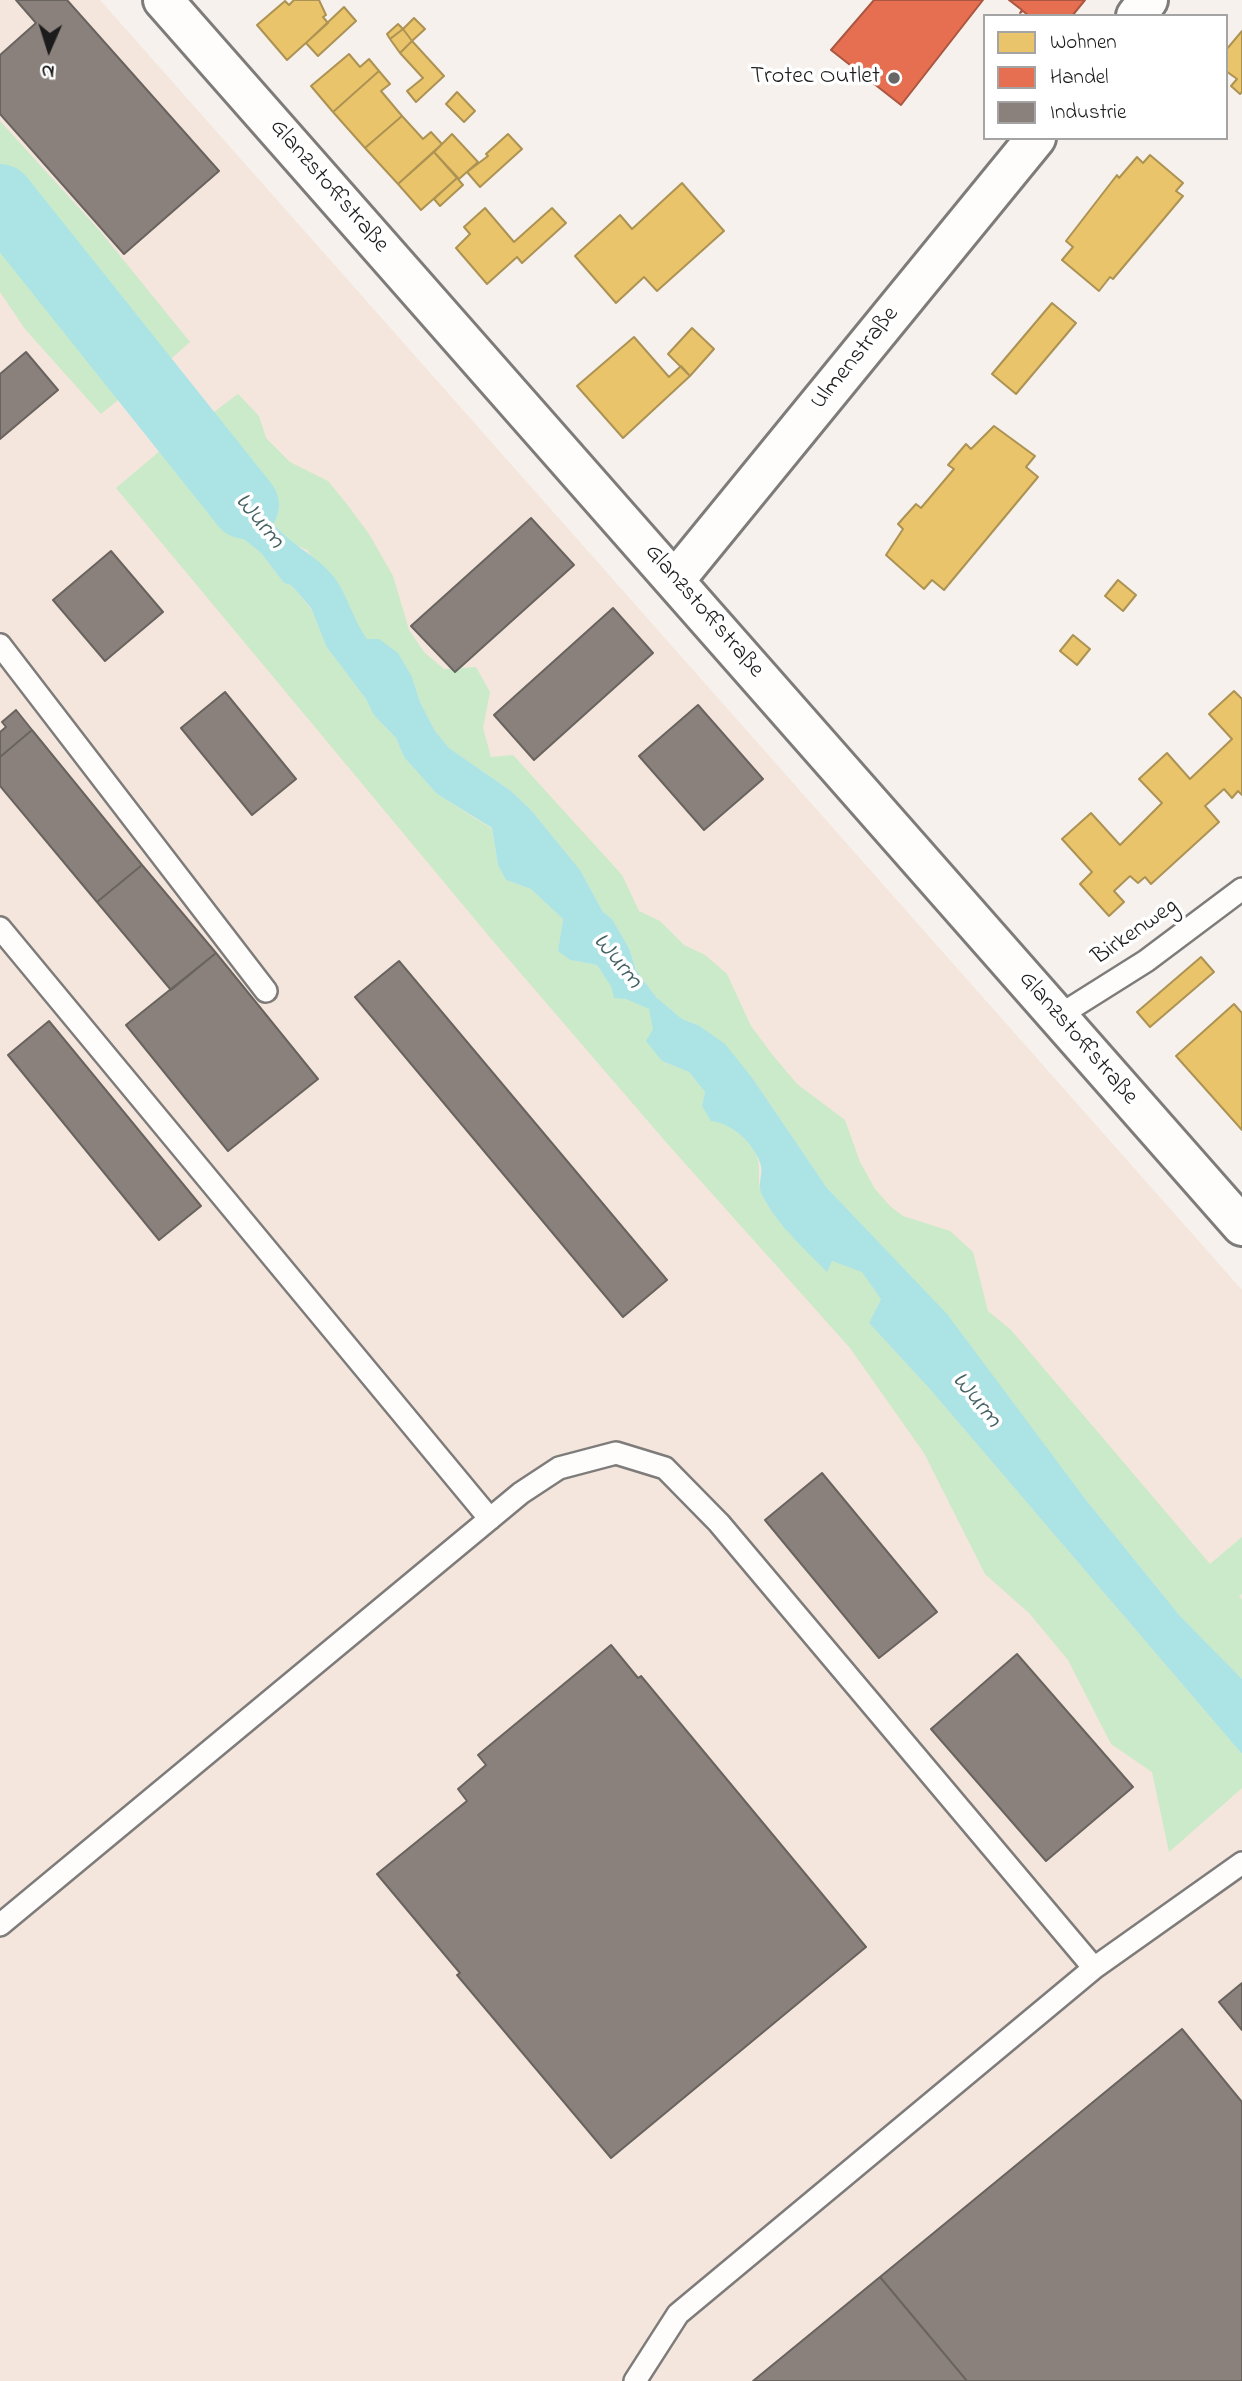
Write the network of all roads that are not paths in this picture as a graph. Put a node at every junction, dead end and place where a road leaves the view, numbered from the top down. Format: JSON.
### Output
{"nodes":[{"id":1,"x":163,"y":0,"type":"edge"},
{"id":2,"x":1149,"y":0,"type":"edge"},
{"id":3,"x":1138,"y":14,"type":"edge"},
{"id":4,"x":1034,"y":140,"type":"edge"},
{"id":5,"x":675,"y":580,"type":"junction"},
{"id":6,"x":0,"y":645,"type":"edge"},
{"id":7,"x":1242,"y":889,"type":"edge"},
{"id":8,"x":0,"y":928,"type":"edge"},
{"id":9,"x":265,"y":991,"type":"dead end"},
{"id":10,"x":1057,"y":1017,"type":"junction"},
{"id":11,"x":1242,"y":1226,"type":"edge"},
{"id":12,"x":490,"y":1519,"type":"junction"},
{"id":13,"x":1242,"y":1863,"type":"edge"},
{"id":14,"x":0,"y":1925,"type":"edge"},
{"id":15,"x":1094,"y":1968,"type":"junction"},
{"id":16,"x":635,"y":2381,"type":"edge"}],
"edges":[{"from":1,"to":5,"type":"street","name":"Glanzstoffstraße"},
{"from":2,"to":3,"type":"street"},
{"from":4,"to":5,"type":"street","name":"Ulmenstraße"},
{"from":5,"to":10,"type":"street","name":"Glanzstoffstraße"},
{"from":6,"to":9,"type":"lane"},
{"from":7,"to":10,"type":"lane","name":"Birkenweg"},
{"from":8,"to":12,"type":"lane"},
{"from":10,"to":11,"type":"street","name":"Glanzstoffstraße"},
{"from":12,"to":14,"type":"lane"},
{"from":12,"to":15,"type":"lane"},
{"from":13,"to":15,"type":"lane"},
{"from":15,"to":16,"type":"lane"}]}
